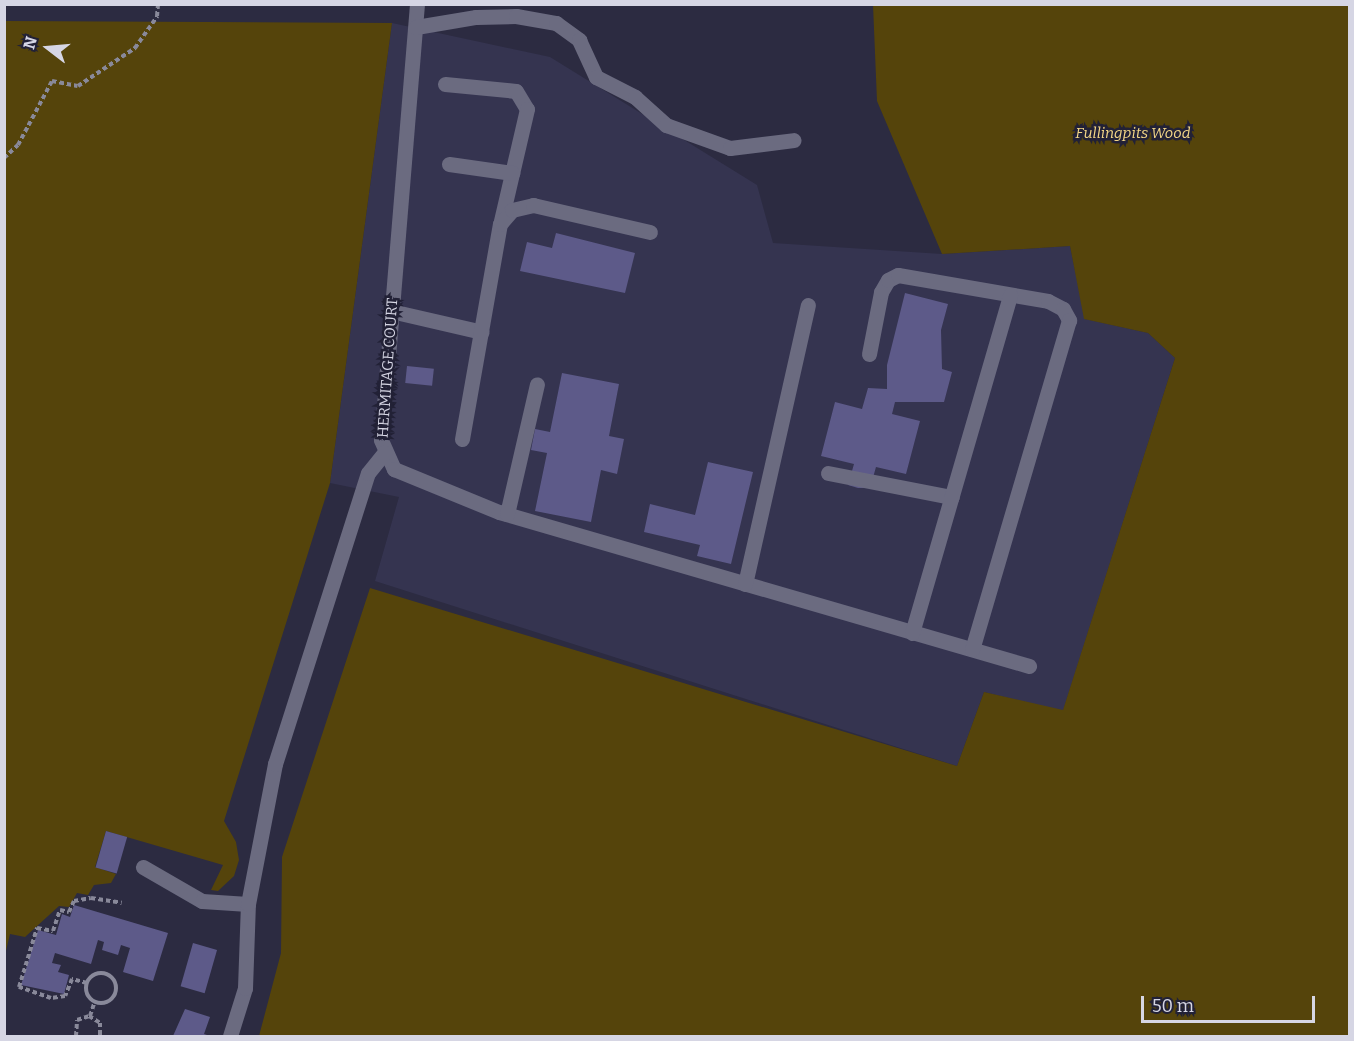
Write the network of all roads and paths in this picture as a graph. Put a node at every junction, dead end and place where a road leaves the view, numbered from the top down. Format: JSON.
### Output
{"nodes":[{"id":1,"x":158,"y":4,"type":"edge"},
{"id":2,"x":417,"y":4,"type":"edge"},
{"id":3,"x":416,"y":27,"type":"junction"},
{"id":4,"x":445,"y":84,"type":"dead end"},
{"id":5,"x":794,"y":140,"type":"dead end"},
{"id":6,"x":4,"y":158,"type":"edge"},
{"id":7,"x":449,"y":164,"type":"dead end"},
{"id":8,"x":512,"y":173,"type":"junction"},
{"id":9,"x":500,"y":224,"type":"junction"},
{"id":10,"x":650,"y":232,"type":"dead end"},
{"id":11,"x":1010,"y":295,"type":"junction"},
{"id":12,"x":808,"y":305,"type":"dead end"},
{"id":13,"x":391,"y":312,"type":"junction"},
{"id":14,"x":482,"y":332,"type":"junction"},
{"id":15,"x":869,"y":354,"type":"dead end"},
{"id":16,"x":537,"y":384,"type":"dead end"},
{"id":17,"x":462,"y":439,"type":"dead end"},
{"id":18,"x":384,"y":453,"type":"junction"},
{"id":19,"x":828,"y":473,"type":"dead end"},
{"id":20,"x":952,"y":497,"type":"junction"},
{"id":21,"x":507,"y":514,"type":"junction"},
{"id":22,"x":745,"y":584,"type":"junction"},
{"id":23,"x":912,"y":633,"type":"junction"},
{"id":24,"x":972,"y":649,"type":"junction"},
{"id":25,"x":1029,"y":666,"type":"dead end"},
{"id":26,"x":143,"y":867,"type":"dead end"},
{"id":27,"x":122,"y":903,"type":"dead end"},
{"id":28,"x":248,"y":904,"type":"junction"},
{"id":29,"x":87,"y":982,"type":"junction"},
{"id":30,"x":95,"y":1001,"type":"junction"},
{"id":31,"x":90,"y":1016,"type":"junction"},
{"id":32,"x":76,"y":1036,"type":"edge"},
{"id":33,"x":100,"y":1036,"type":"edge"},
{"id":34,"x":230,"y":1036,"type":"edge"}],
"edges":[{"from":1,"to":6,"type":"path"},
{"from":2,"to":3,"type":"street","name":"HERMITAGE COURT"},
{"from":3,"to":5,"type":"street"},
{"from":3,"to":13,"type":"street","name":"HERMITAGE COURT"},
{"from":4,"to":8,"type":"street"},
{"from":7,"to":8,"type":"street"},
{"from":8,"to":9,"type":"street"},
{"from":9,"to":10,"type":"street"},
{"from":9,"to":14,"type":"street"},
{"from":11,"to":15,"type":"street"},
{"from":11,"to":20,"type":"street"},
{"from":11,"to":24,"type":"street"},
{"from":12,"to":22,"type":"street"},
{"from":13,"to":14,"type":"street"},
{"from":13,"to":18,"type":"street","name":"HERMITAGE COURT"},
{"from":14,"to":17,"type":"street"},
{"from":16,"to":21,"type":"street"},
{"from":18,"to":21,"type":"street","name":"HERMITAGE COURT"},
{"from":18,"to":28,"type":"street"},
{"from":19,"to":20,"type":"street"},
{"from":20,"to":23,"type":"street"},
{"from":21,"to":22,"type":"street","name":"HERMITAGE COURT"},
{"from":22,"to":23,"type":"street","name":"HERMITAGE COURT"},
{"from":23,"to":24,"type":"street","name":"HERMITAGE COURT"},
{"from":24,"to":25,"type":"street","name":"HERMITAGE COURT"},
{"from":26,"to":28,"type":"street"},
{"from":27,"to":29,"type":"path"},
{"from":28,"to":34,"type":"street"},
{"from":29,"to":30,"type":"path"},
{"from":29,"to":30,"type":"path"},
{"from":30,"to":31,"type":"path"},
{"from":31,"to":32,"type":"path"},
{"from":31,"to":33,"type":"path"}]}
